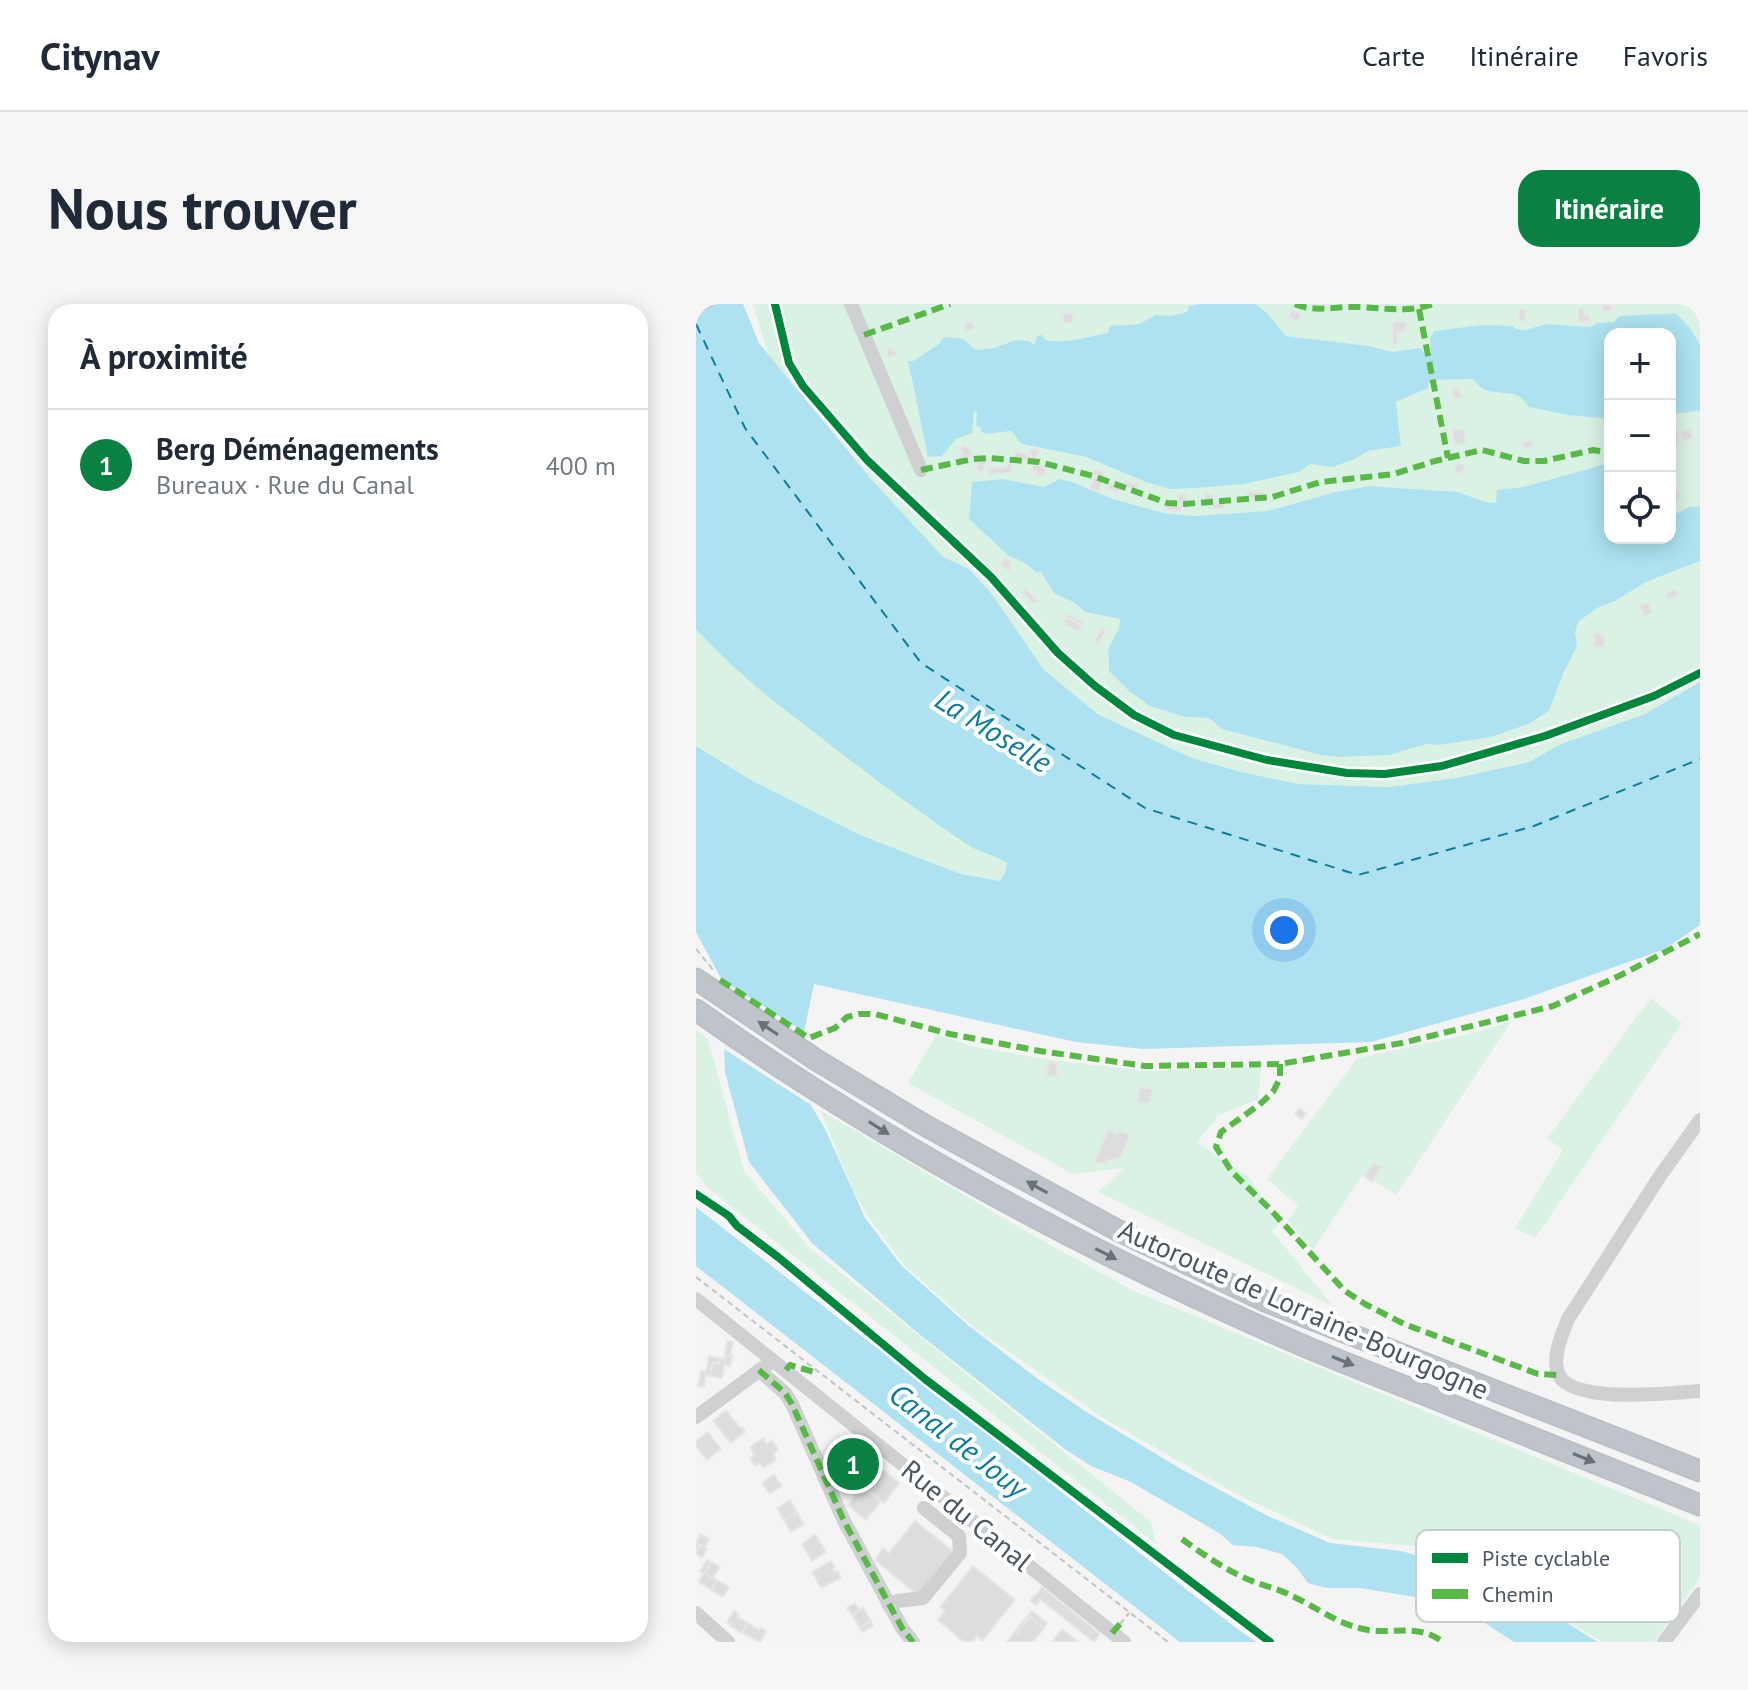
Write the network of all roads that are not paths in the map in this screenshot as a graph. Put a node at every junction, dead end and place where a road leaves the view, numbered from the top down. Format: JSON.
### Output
{"nodes":[{"id":1,"x":851,"y":304,"type":"edge"},
{"id":2,"x":921,"y":470,"type":"dead end"},
{"id":3,"x":696,"y":979,"type":"edge"},
{"id":4,"x":696,"y":1010,"type":"edge"},
{"id":5,"x":1700,"y":1120,"type":"edge"},
{"id":6,"x":696,"y":1299,"type":"edge"},
{"id":7,"x":773,"y":1359,"type":"junction"},
{"id":8,"x":759,"y":1370,"type":"junction"},
{"id":9,"x":1700,"y":1391,"type":"edge"},
{"id":10,"x":696,"y":1417,"type":"edge"},
{"id":11,"x":848,"y":1449,"type":"dead end"},
{"id":12,"x":1700,"y":1471,"type":"edge"},
{"id":13,"x":824,"y":1477,"type":"junction"},
{"id":14,"x":1700,"y":1505,"type":"edge"},
{"id":15,"x":924,"y":1508,"type":"dead end"},
{"id":16,"x":1700,"y":1594,"type":"edge"},
{"id":17,"x":889,"y":1605,"type":"junction"},
{"id":18,"x":696,"y":1613,"type":"edge"},
{"id":19,"x":1680,"y":1621,"type":"edge"},
{"id":20,"x":1679,"y":1622,"type":"edge"},
{"id":21,"x":728,"y":1642,"type":"edge"},
{"id":22,"x":913,"y":1642,"type":"edge"},
{"id":23,"x":1124,"y":1642,"type":"edge"},
{"id":24,"x":1664,"y":1642,"type":"edge"}],
"edges":[{"from":1,"to":2,"type":"street"},
{"from":12,"to":3,"type":"highway","name":"Autoroute de Lorraine-Bourgogne","one_way":true},
{"from":4,"to":14,"type":"highway","name":"Autoroute de Lorraine-Bourgogne","one_way":true},
{"from":5,"to":9,"type":"street"},
{"from":6,"to":7,"type":"street","name":"Rue du Canal"},
{"from":7,"to":8,"type":"street"},
{"from":7,"to":23,"type":"street","name":"Rue du Canal"},
{"from":8,"to":10,"type":"street"},
{"from":8,"to":13,"type":"street"},
{"from":11,"to":13,"type":"street"},
{"from":13,"to":17,"type":"street"},
{"from":15,"to":17,"type":"street"},
{"from":16,"to":19,"type":"street"},
{"from":17,"to":22,"type":"street"},
{"from":18,"to":21,"type":"street"},
{"from":20,"to":24,"type":"street"}]}
